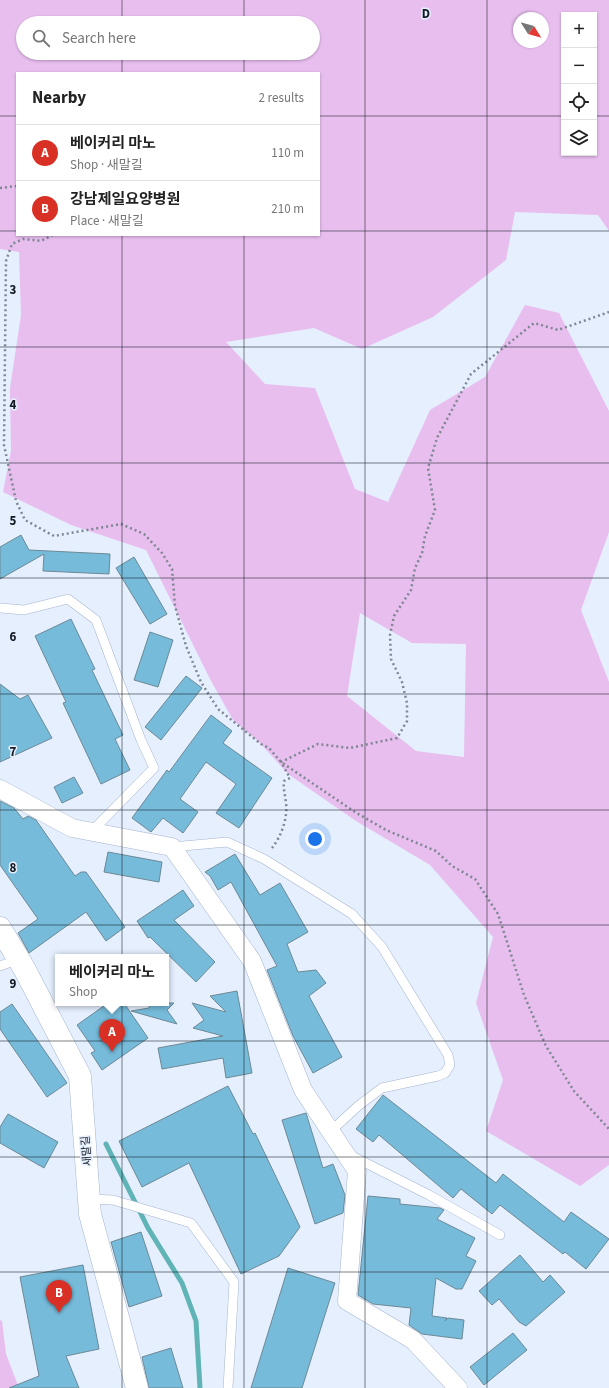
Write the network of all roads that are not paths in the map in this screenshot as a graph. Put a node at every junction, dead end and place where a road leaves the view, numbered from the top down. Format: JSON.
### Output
{"nodes":[{"id":1,"x":0,"y":608,"type":"edge"},
{"id":2,"x":0,"y":789,"type":"edge"},
{"id":3,"x":92,"y":831,"type":"junction"},
{"id":4,"x":172,"y":847,"type":"junction"},
{"id":5,"x":0,"y":928,"type":"edge"},
{"id":6,"x":9,"y":963,"type":"edge"},
{"id":7,"x":331,"y":1131,"type":"junction"},
{"id":8,"x":346,"y":1153,"type":"junction"},
{"id":9,"x":90,"y":1199,"type":"junction"},
{"id":10,"x":500,"y":1235,"type":"dead end"},
{"id":11,"x":137,"y":1388,"type":"edge"},
{"id":12,"x":228,"y":1388,"type":"edge"},
{"id":13,"x":458,"y":1388,"type":"edge"}],
"edges":[{"from":1,"to":3,"type":"lane"},
{"from":2,"to":3,"type":"street"},
{"from":3,"to":4,"type":"street"},
{"from":4,"to":7,"type":"street"},
{"from":4,"to":7,"type":"lane"},
{"from":5,"to":6,"type":"street","name":"새말길"},
{"from":6,"to":9,"type":"street","name":"새말길"},
{"from":7,"to":8,"type":"street"},
{"from":8,"to":10,"type":"lane"},
{"from":8,"to":13,"type":"street"},
{"from":9,"to":11,"type":"street","name":"새말길"},
{"from":9,"to":12,"type":"lane"}]}
